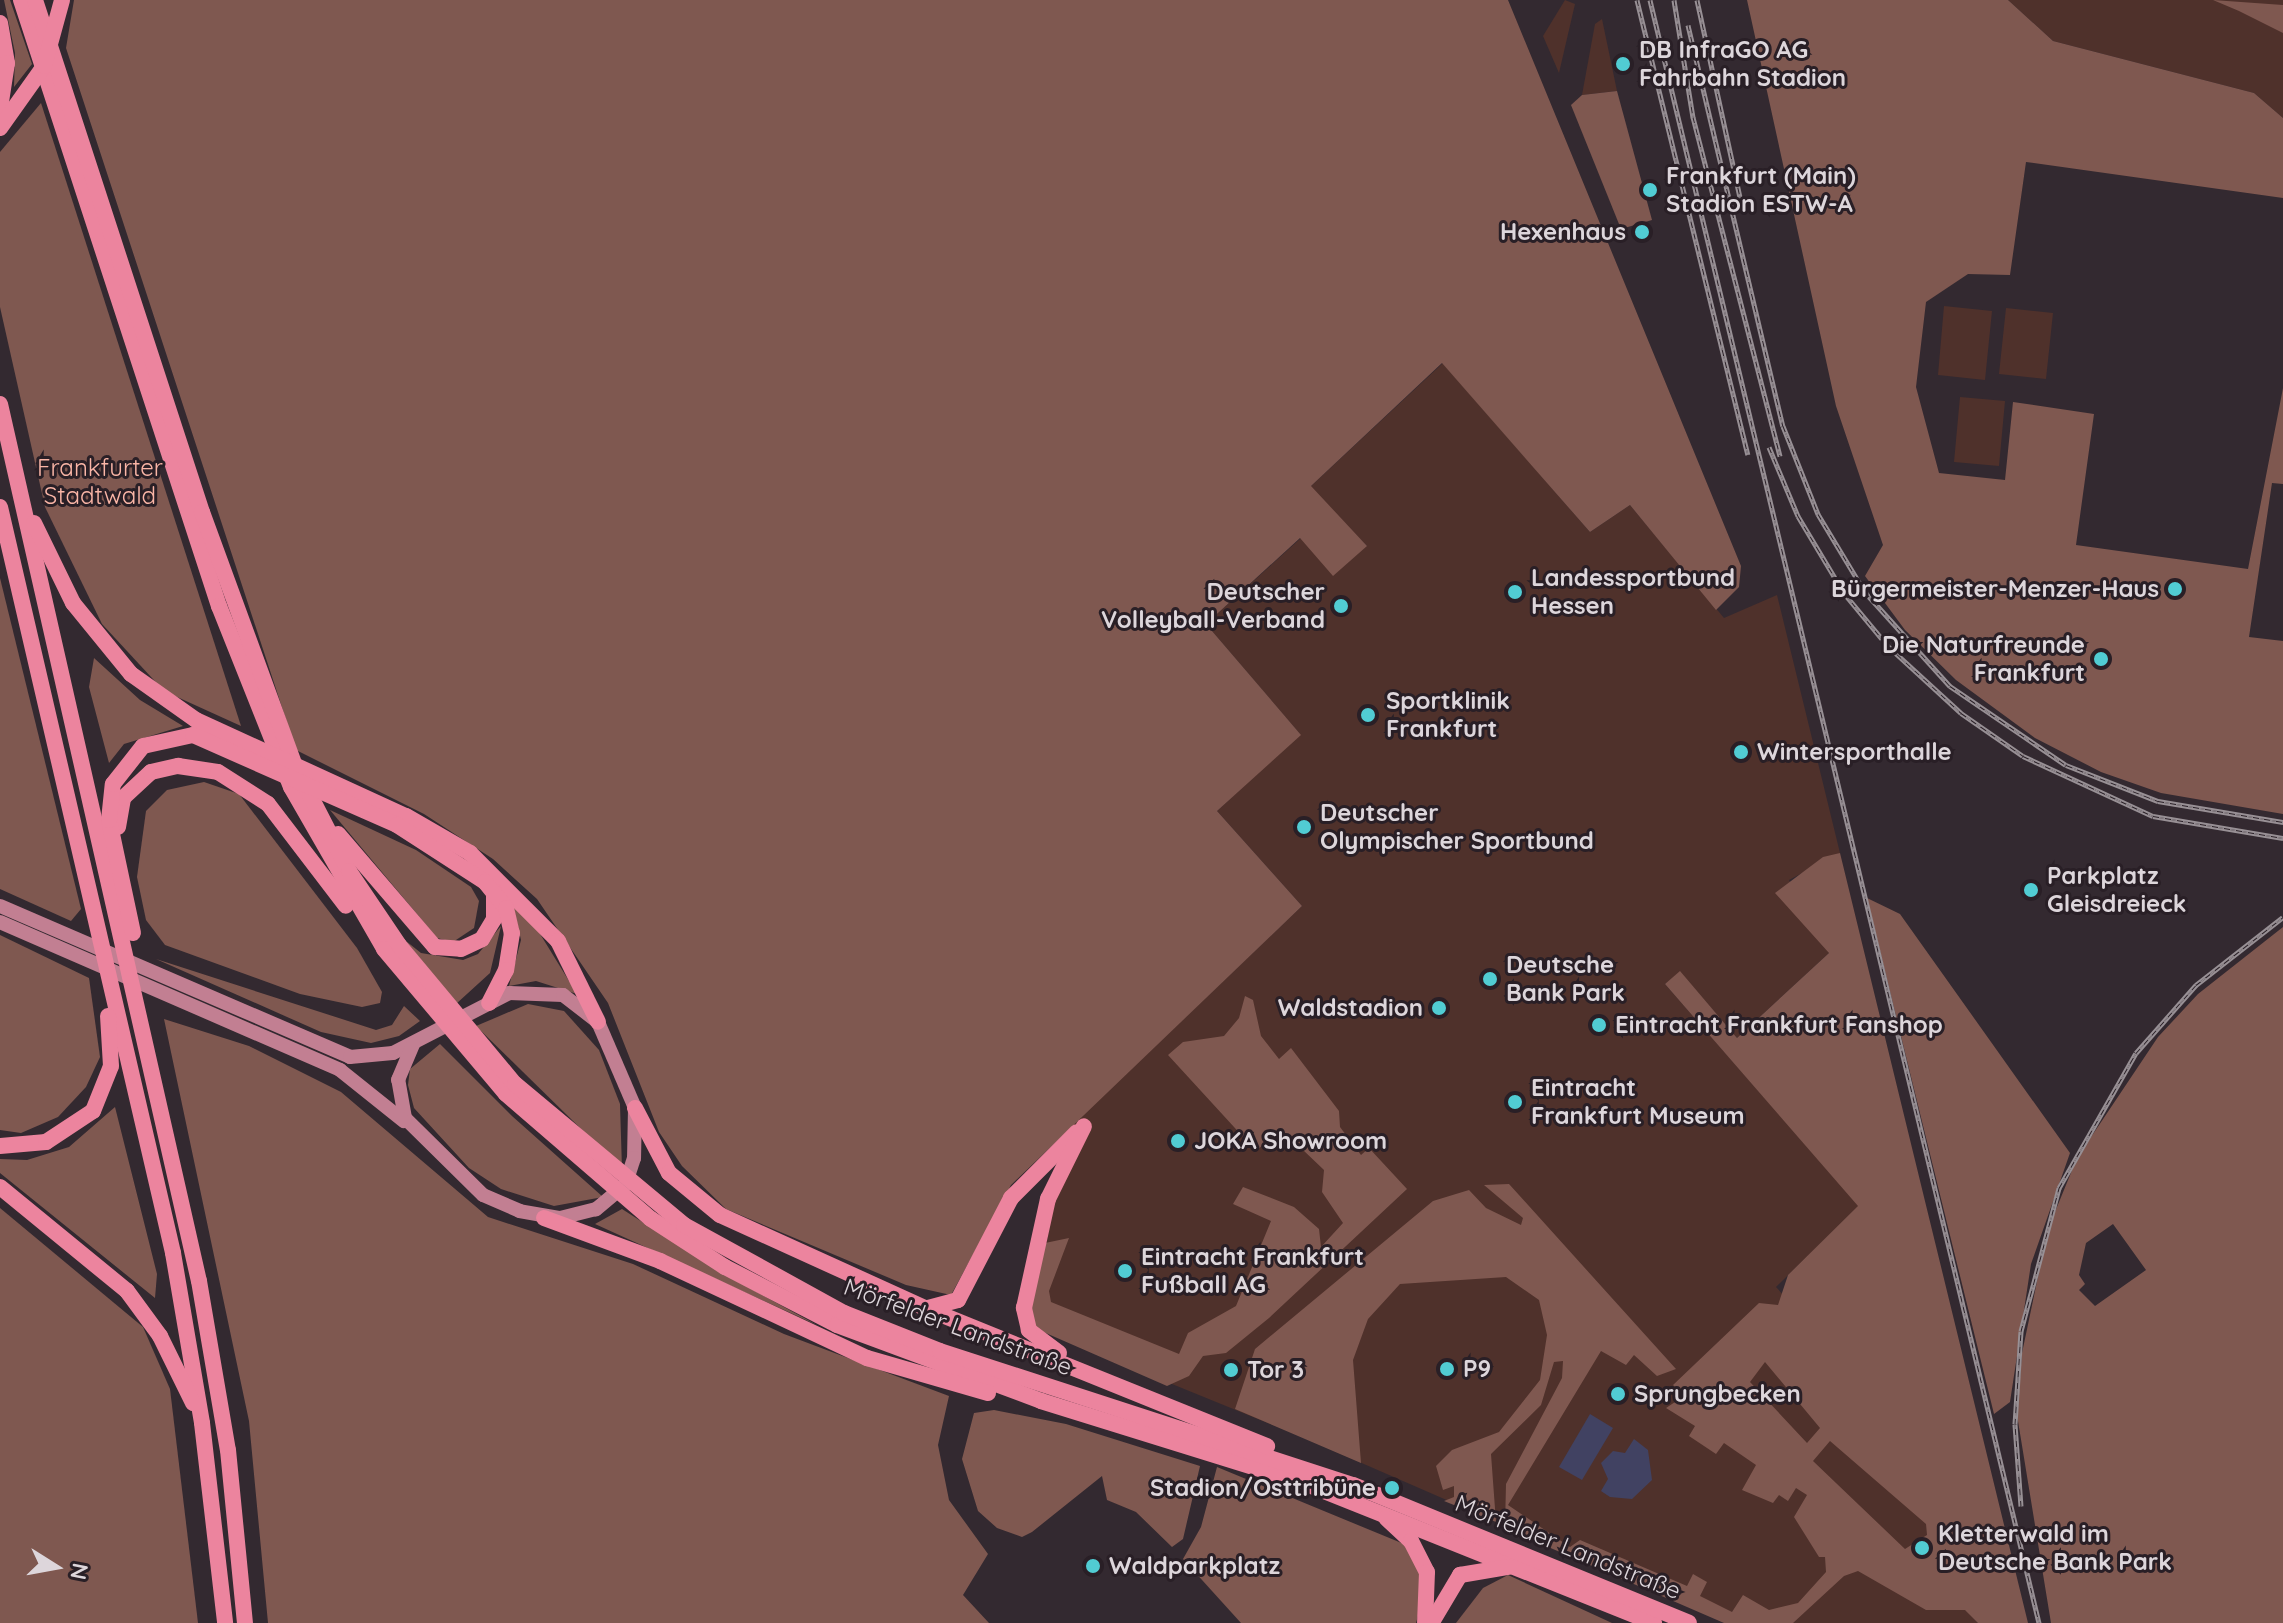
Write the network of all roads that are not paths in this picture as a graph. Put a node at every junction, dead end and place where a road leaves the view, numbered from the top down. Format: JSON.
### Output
{"nodes":[{"id":1,"x":21,"y":0,"type":"edge"},
{"id":2,"x":35,"y":0,"type":"edge"},
{"id":3,"x":61,"y":4,"type":"edge"},
{"id":4,"x":0,"y":23,"type":"edge"},
{"id":5,"x":0,"y":108,"type":"edge"},
{"id":6,"x":0,"y":128,"type":"edge"},
{"id":7,"x":0,"y":404,"type":"edge"},
{"id":8,"x":21,"y":497,"type":"junction"},
{"id":9,"x":0,"y":507,"type":"edge"},
{"id":10,"x":316,"y":809,"type":"junction"},
{"id":11,"x":494,"y":891,"type":"junction"},
{"id":12,"x":0,"y":906,"type":"edge"},
{"id":13,"x":0,"y":922,"type":"edge"},
{"id":14,"x":98,"y":931,"type":"junction"},
{"id":15,"x":133,"y":933,"type":"junction"},
{"id":16,"x":384,"y":949,"type":"junction"},
{"id":17,"x":135,"y":995,"type":"junction"},
{"id":18,"x":482,"y":1007,"type":"junction"},
{"id":19,"x":598,"y":1022,"type":"junction"},
{"id":20,"x":419,"y":1041,"type":"junction"},
{"id":21,"x":635,"y":1108,"type":"junction"},
{"id":22,"x":410,"y":1126,"type":"junction"},
{"id":23,"x":0,"y":1146,"type":"edge"},
{"id":24,"x":0,"y":1187,"type":"edge"},
{"id":25,"x":544,"y":1218,"type":"junction"},
{"id":26,"x":925,"y":1308,"type":"junction"},
{"id":27,"x":1084,"y":1370,"type":"junction"},
{"id":28,"x":1041,"y":1401,"type":"junction"},
{"id":29,"x":202,"y":1423,"type":"junction"},
{"id":30,"x":1353,"y":1485,"type":"junction"},
{"id":31,"x":1372,"y":1508,"type":"junction"},
{"id":32,"x":1519,"y":1567,"type":"junction"},
{"id":33,"x":225,"y":1623,"type":"edge"},
{"id":34,"x":245,"y":1623,"type":"edge"},
{"id":35,"x":1428,"y":1623,"type":"edge"},
{"id":36,"x":1654,"y":1623,"type":"edge"},
{"id":37,"x":1689,"y":1623,"type":"edge"}],
"edges":[{"from":1,"to":16,"type":"highway","name":"Mörfelder Landstraße"},
{"from":2,"to":10,"type":"highway","name":"Mörfelder Landstraße"},
{"from":3,"to":6,"type":"highway"},
{"from":4,"to":5,"type":"highway"},
{"from":7,"to":8,"type":"highway"},
{"from":8,"to":17,"type":"highway"},
{"from":8,"to":19,"type":"highway"},
{"from":9,"to":14,"type":"highway"},
{"from":10,"to":11,"type":"highway"},
{"from":10,"to":30,"type":"highway","name":"Mörfelder Landstraße"},
{"from":11,"to":15,"type":"highway"},
{"from":11,"to":18,"type":"highway"},
{"from":12,"to":20,"type":"main road"},
{"from":13,"to":22,"type":"main road"},
{"from":14,"to":23,"type":"highway"},
{"from":14,"to":29,"type":"highway"},
{"from":15,"to":16,"type":"highway"},
{"from":15,"to":17,"type":"highway"},
{"from":16,"to":28,"type":"highway","name":"Mörfelder Landstraße"},
{"from":17,"to":34,"type":"highway"},
{"from":18,"to":19,"type":"main road"},
{"from":18,"to":20,"type":"main road"},
{"from":19,"to":21,"type":"main road"},
{"from":20,"to":22,"type":"main road"},
{"from":21,"to":25,"type":"main road"},
{"from":21,"to":26,"type":"highway"},
{"from":22,"to":25,"type":"main road"},
{"from":24,"to":29,"type":"highway"},
{"from":25,"to":28,"type":"highway"},
{"from":26,"to":27,"type":"highway"},
{"from":26,"to":27,"type":"highway"},
{"from":27,"to":30,"type":"highway"},
{"from":28,"to":31,"type":"highway","name":"Mörfelder Landstraße"},
{"from":29,"to":33,"type":"highway"},
{"from":30,"to":37,"type":"highway","name":"Mörfelder Landstraße"},
{"from":31,"to":32,"type":"highway","name":"Mörfelder Landstraße"},
{"from":31,"to":35,"type":"highway"},
{"from":32,"to":35,"type":"highway"},
{"from":32,"to":36,"type":"highway","name":"Mörfelder Landstraße"}]}
